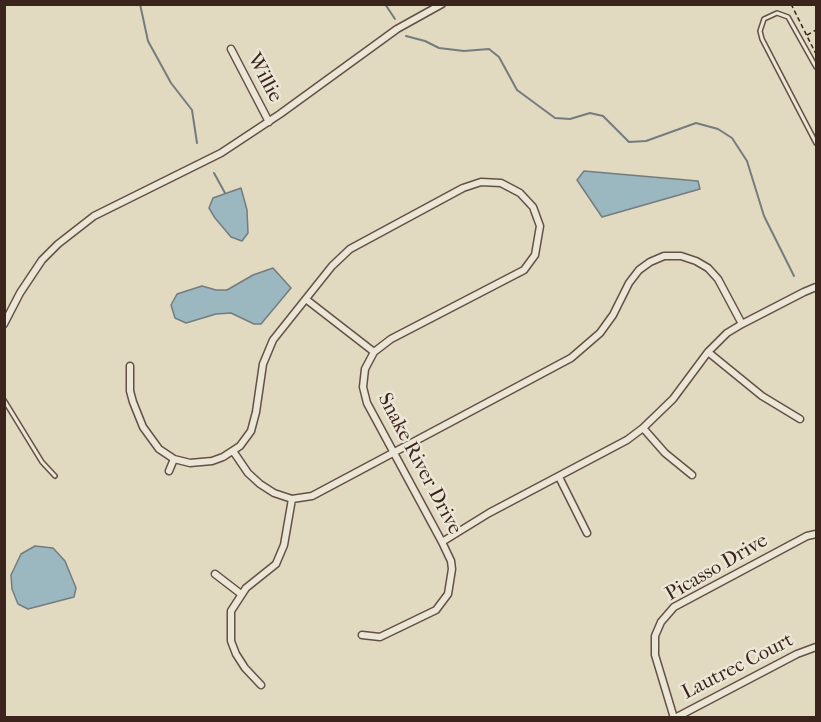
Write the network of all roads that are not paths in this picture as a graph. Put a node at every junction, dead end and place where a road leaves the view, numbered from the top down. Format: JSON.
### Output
{"nodes":[{"id":1,"x":442,"y":4,"type":"edge"},
{"id":2,"x":231,"y":49,"type":"dead end"},
{"id":3,"x":816,"y":67,"type":"edge"},
{"id":4,"x":269,"y":122,"type":"junction"},
{"id":5,"x":816,"y":143,"type":"edge"},
{"id":6,"x":816,"y":287,"type":"edge"},
{"id":7,"x":307,"y":300,"type":"junction"},
{"id":8,"x":4,"y":324,"type":"edge"},
{"id":9,"x":742,"y":324,"type":"junction"},
{"id":10,"x":374,"y":352,"type":"junction"},
{"id":11,"x":708,"y":352,"type":"junction"},
{"id":12,"x":130,"y":366,"type":"dead end"},
{"id":13,"x":4,"y":400,"type":"edge"},
{"id":14,"x":800,"y":419,"type":"dead end"},
{"id":15,"x":643,"y":428,"type":"junction"},
{"id":16,"x":233,"y":451,"type":"junction"},
{"id":17,"x":392,"y":453,"type":"junction"},
{"id":18,"x":174,"y":459,"type":"junction"},
{"id":19,"x":169,"y":471,"type":"dead end"},
{"id":20,"x":692,"y":475,"type":"dead end"},
{"id":21,"x":55,"y":476,"type":"dead end"},
{"id":22,"x":559,"y":477,"type":"junction"},
{"id":23,"x":292,"y":499,"type":"junction"},
{"id":24,"x":587,"y":533,"type":"dead end"},
{"id":25,"x":816,"y":534,"type":"edge"},
{"id":26,"x":442,"y":542,"type":"junction"},
{"id":27,"x":215,"y":574,"type":"dead end"},
{"id":28,"x":240,"y":594,"type":"junction"},
{"id":29,"x":362,"y":635,"type":"dead end"},
{"id":30,"x":816,"y":647,"type":"edge"},
{"id":31,"x":261,"y":685,"type":"dead end"},
{"id":32,"x":675,"y":717,"type":"edge"}],
"edges":[{"from":1,"to":4,"type":"street"},
{"from":2,"to":4,"type":"street","name":"Willie"},
{"from":3,"to":5,"type":"lane"},
{"from":4,"to":8,"type":"street"},
{"from":6,"to":9,"type":"street"},
{"from":7,"to":10,"type":"street"},
{"from":7,"to":10,"type":"street"},
{"from":7,"to":16,"type":"street"},
{"from":9,"to":11,"type":"street"},
{"from":9,"to":17,"type":"street"},
{"from":10,"to":17,"type":"street","name":"Snake River Drive"},
{"from":11,"to":14,"type":"street"},
{"from":11,"to":15,"type":"street"},
{"from":12,"to":18,"type":"street"},
{"from":13,"to":21,"type":"lane"},
{"from":15,"to":20,"type":"street"},
{"from":15,"to":22,"type":"street"},
{"from":16,"to":18,"type":"street"},
{"from":16,"to":23,"type":"street"},
{"from":17,"to":23,"type":"street"},
{"from":17,"to":26,"type":"street","name":"Snake River Drive"},
{"from":18,"to":19,"type":"street"},
{"from":22,"to":24,"type":"street"},
{"from":22,"to":26,"type":"street"},
{"from":23,"to":28,"type":"street"},
{"from":25,"to":32,"type":"street","name":"Picasso Drive"},
{"from":26,"to":29,"type":"street","name":"Snake River Drive"},
{"from":27,"to":28,"type":"street"},
{"from":28,"to":31,"type":"street"},
{"from":30,"to":32,"type":"street","name":"Lautrec Court"}]}
